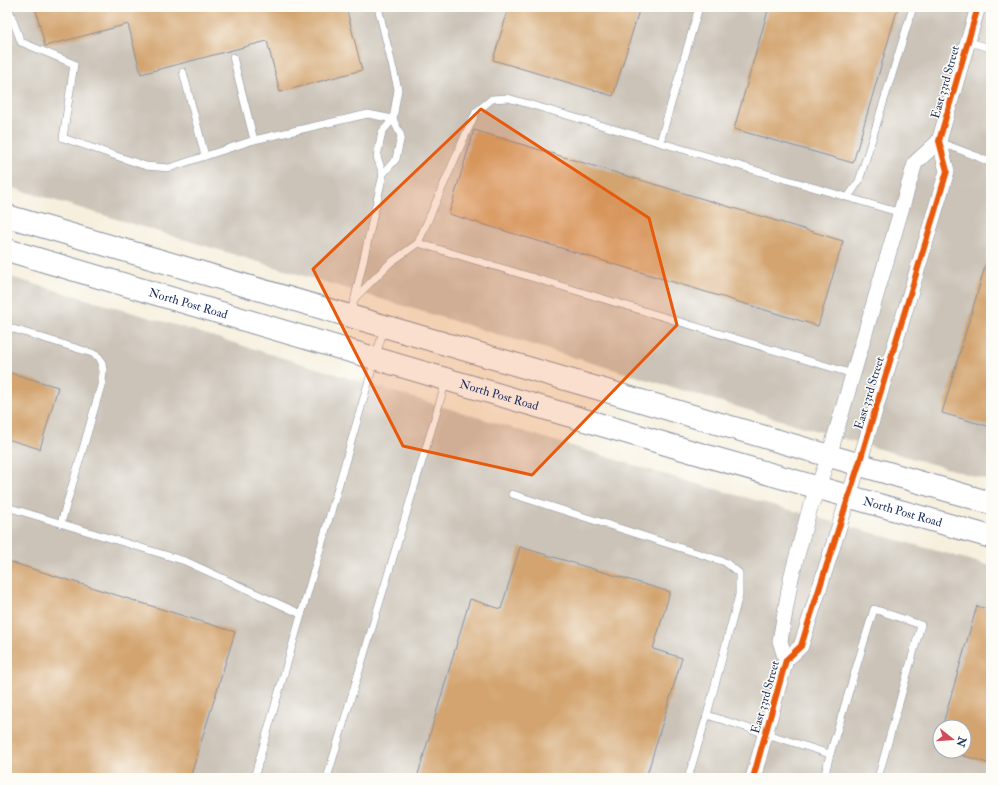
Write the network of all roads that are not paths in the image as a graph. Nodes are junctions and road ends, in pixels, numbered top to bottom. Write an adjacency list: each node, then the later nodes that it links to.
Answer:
1 (8, 7): 14 (lane)
2 (378, 7): 10 (lane)
3 (699, 7): 12 (lane)
4 (913, 7): 17 (lane)
5 (978, 7): 6 (street, East 33rd Street)
6 (968, 42): 7 (lane); 13 (street, East 33rd Street)
7 (991, 48)
8 (234, 57): 11 (lane)
9 (183, 72): 14 (lane)
10 (393, 119): 11 (lane); 16 (lane); 16 (lane)
11 (254, 140): 14 (lane)
12 (660, 142): 17 (lane); 20 (lane)
13 (939, 142): 15 (lane); 18 (street, East 33rd Street); 29 (street, East 33rd Street)
14 (205, 156)
15 (991, 163)
16 (383, 174): 22 (lane)
17 (848, 197): 18 (lane)
18 (901, 212): 26 (street, East 33rd Street)
19 (7, 216): 22 (main road)
20 (418, 243): 22 (lane); 26 (lane)
21 (7, 250): 25 (main road, North Post Road)
22 (352, 306): 23 (main road)
23 (385, 326): 25 (lane); 28 (main road)
24 (7, 327): 35 (lane)
25 (375, 358): 27 (main road, North Post Road); 37 (lane)
26 (853, 374): 28 (street, East 33rd Street)
27 (446, 379): 30 (main road, North Post Road); 43 (lane)
28 (829, 456): 29 (main road); 30 (street, East 33rd Street)
29 (859, 464): 32 (street, East 33rd Street); 33 (main road)
30 (818, 487): 32 (main road, North Post Road); 38 (street, East 33rd Street)
31 (512, 494): 39 (lane)
32 (848, 496): 36 (main road, North Post Road); 38 (street, East 33rd Street)
33 (991, 503)
34 (7, 507): 35 (lane)
35 (61, 523): 37 (lane)
36 (991, 537)
37 (301, 614): 42 (lane)
38 (786, 660): 40 (street, East 33rd Street)
39 (707, 715): 40 (lane); 44 (lane)
40 (765, 734): 41 (lane); 45 (street, East 33rd Street)
41 (830, 754): 46 (lane); 47 (lane)
42 (254, 778)
43 (327, 778)
44 (688, 778)
45 (753, 778)
46 (824, 778)
47 (878, 778)

